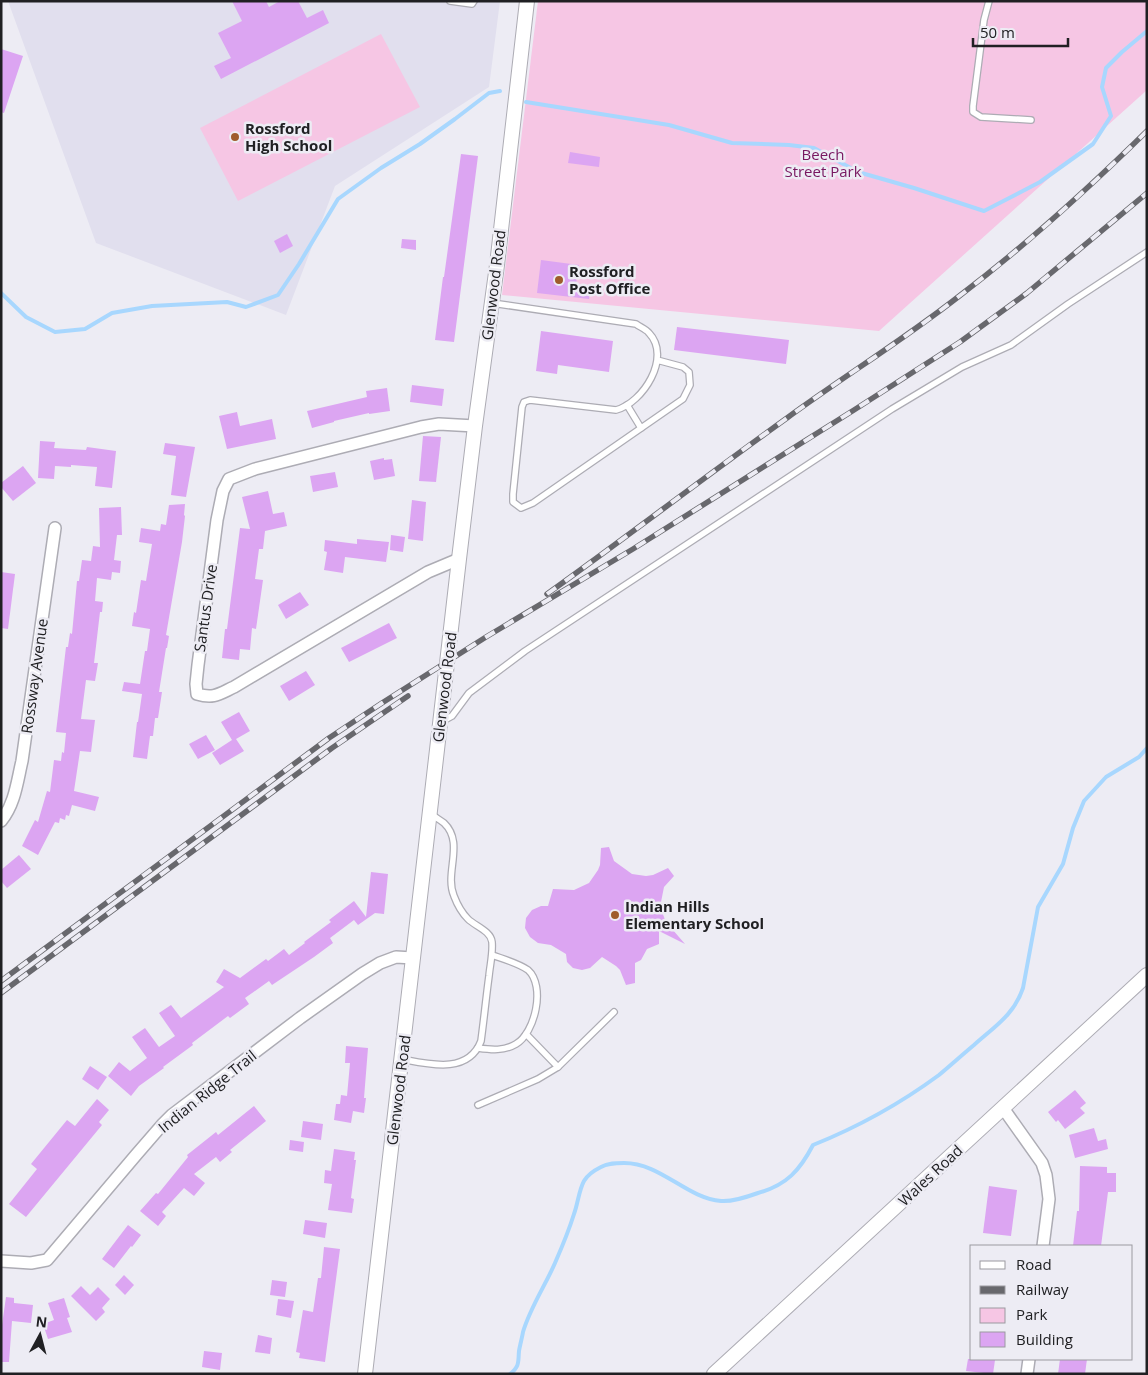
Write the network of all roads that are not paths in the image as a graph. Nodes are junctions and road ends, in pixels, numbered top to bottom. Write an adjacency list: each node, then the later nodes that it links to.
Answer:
1 (450, 1): 2 (lane)
2 (474, 1)
3 (527, 1): 7 (street, Glenwood Road)
4 (989, 1): 5 (lane)
5 (1031, 120)
6 (1147, 252): 14 (lane)
7 (492, 303): 8 (lane); 10 (street, Glenwood Road)
8 (658, 360): 9 (lane); 11 (lane)
9 (627, 405): 11 (lane); 11 (lane)
10 (475, 426): 13 (street, Glenwood Road); 13 (street, Santus Drive)
11 (641, 428)
12 (55, 528): 16 (street, Rossway Avenue)
13 (459, 559): 14 (street, Glenwood Road)
14 (440, 723): 15 (street, Glenwood Road)
15 (429, 813): 17 (lane); 18 (street, Glenwood Road)
16 (1, 821)
17 (492, 955): 21 (lane); 22 (lane)
18 (414, 958): 23 (street, Glenwood Road); 28 (street, Indian Ridge Trail)
19 (1147, 975): 26 (street, Wales Road)
20 (614, 1012): 24 (lane)
21 (526, 1034): 22 (lane); 24 (lane)
22 (478, 1048): 23 (lane)
23 (401, 1059): 30 (street, Glenwood Road)
24 (558, 1067): 25 (lane)
25 (478, 1105)
26 (1003, 1108): 27 (street); 31 (street, Wales Road)
27 (1043, 1245)
28 (1, 1261)
29 (1029, 1360): 32 (street)
30 (365, 1374)
31 (714, 1374)
32 (1027, 1374)

